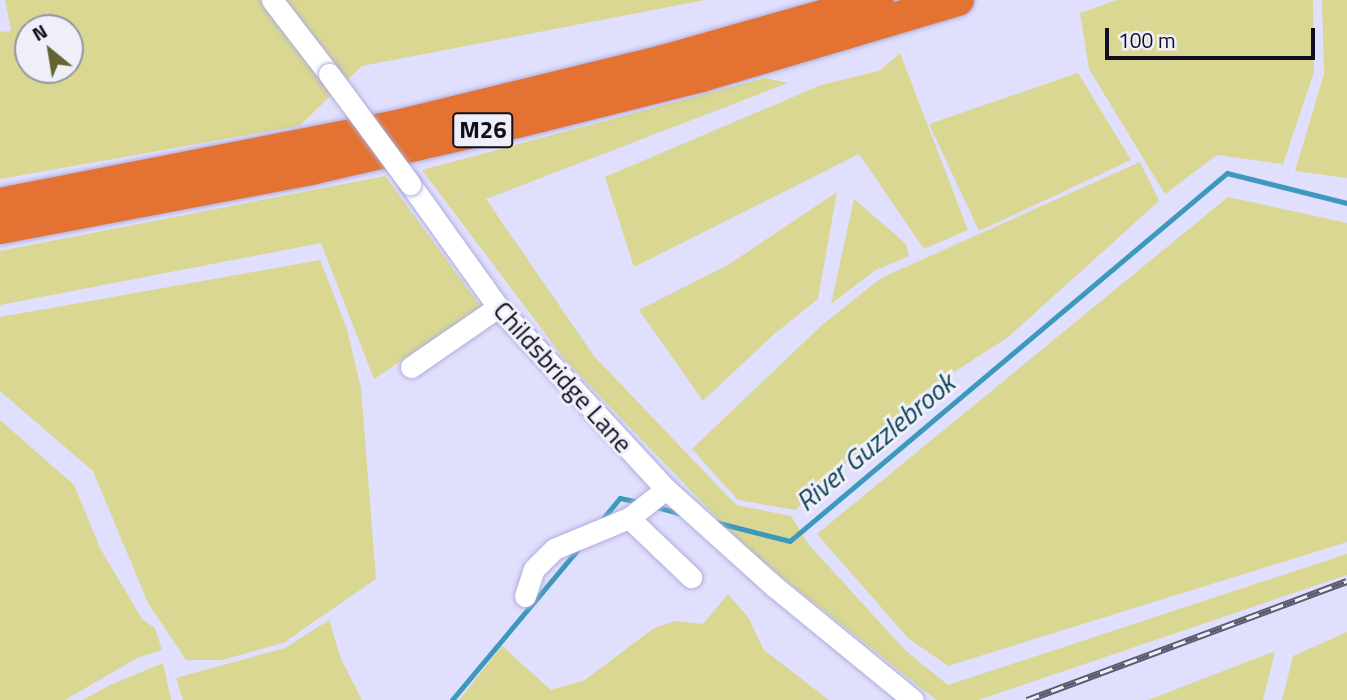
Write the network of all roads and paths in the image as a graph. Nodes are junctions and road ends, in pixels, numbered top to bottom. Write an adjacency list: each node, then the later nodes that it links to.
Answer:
1 (272, 0): 6 (street, Childsbridge Lane, bridge)
2 (878, 0): 4 (highway, M26)
3 (958, 0): 5 (highway, M26)
4 (0, 204)
5 (0, 228)
6 (498, 307): 7 (street); 8 (street, Childsbridge Lane)
7 (411, 367)
8 (666, 489): 9 (street); 12 (street, Childsbridge Lane)
9 (629, 518): 10 (street); 11 (street)
10 (691, 577)
11 (525, 596)
12 (911, 699)

